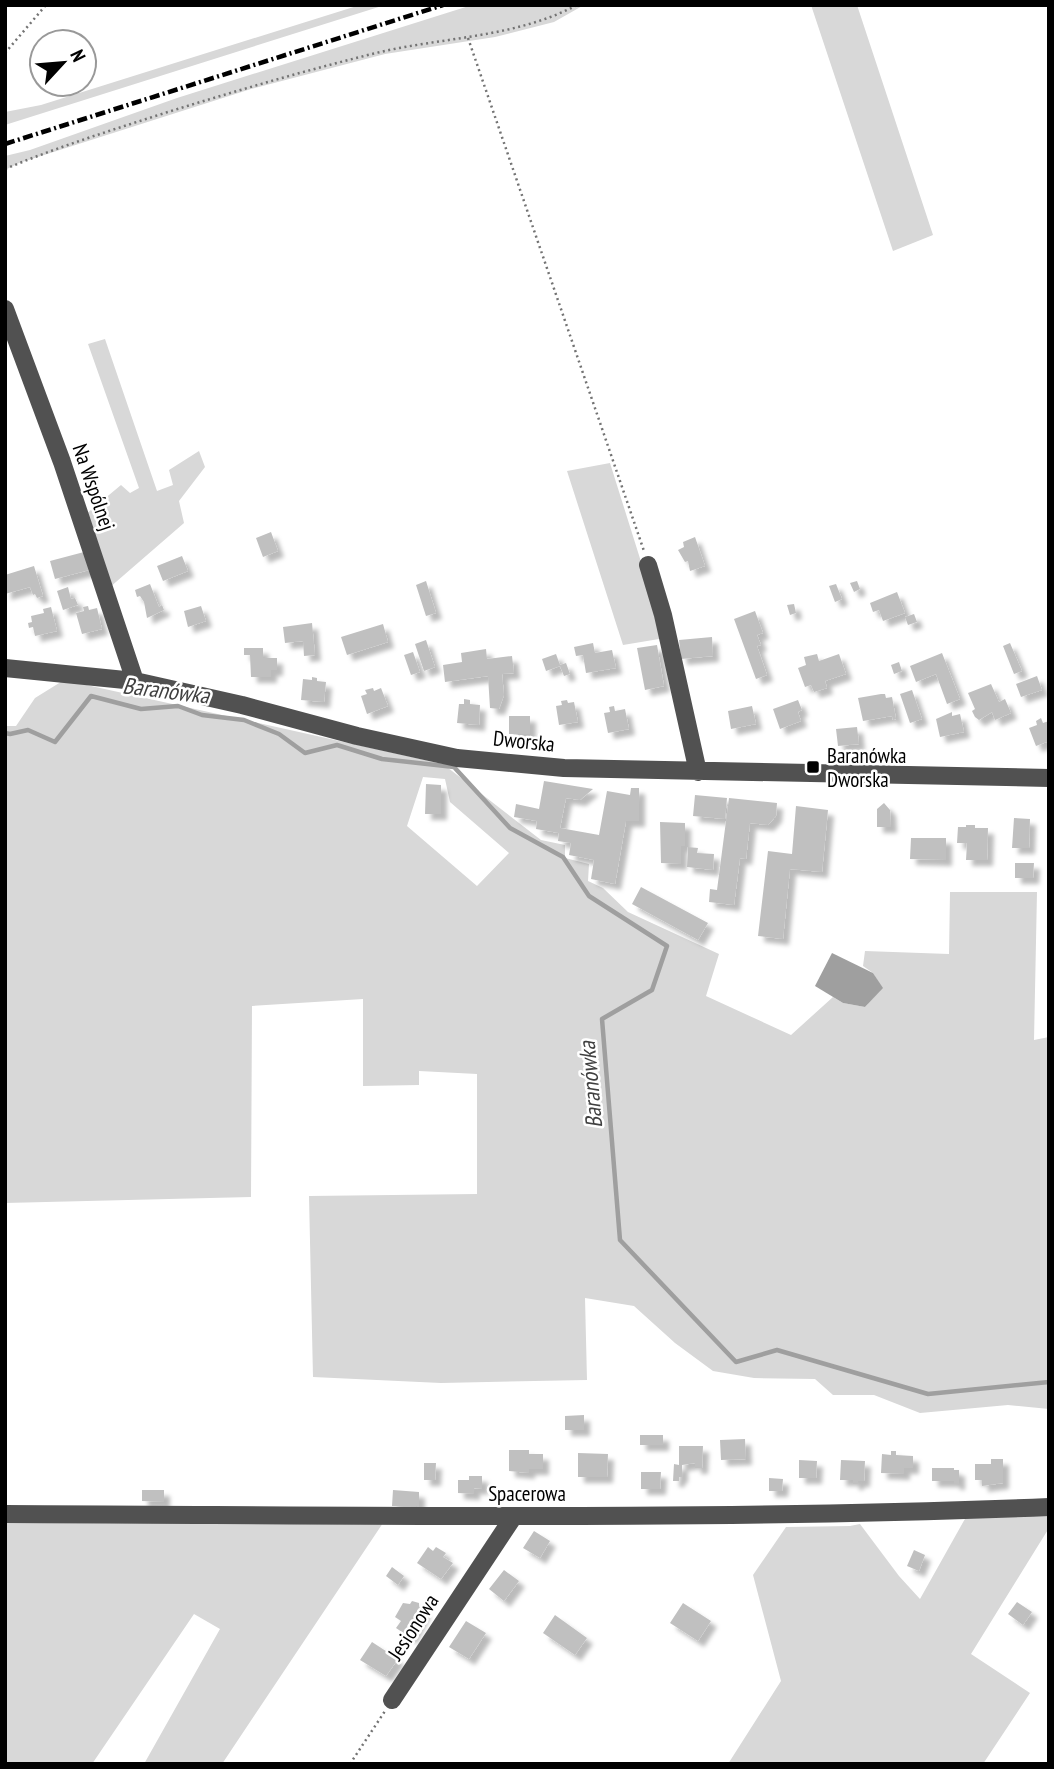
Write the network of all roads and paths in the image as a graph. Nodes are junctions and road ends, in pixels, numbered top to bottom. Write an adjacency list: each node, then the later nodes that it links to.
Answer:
1 (46, 5): 4 (path)
2 (577, 5): 3 (path)
3 (468, 38): 5 (path); 7 (path)
4 (5, 53)
5 (5, 169)
6 (5, 309): 9 (street, Na Wspólnej)
7 (648, 565): 10 (street)
8 (5, 668): 9 (street, Dworska)
9 (135, 681): 10 (street, Dworska)
10 (698, 772): 11 (street, Dworska)
11 (1049, 778)
12 (1049, 1507): 14 (street, Spacerowa)
13 (5, 1514): 14 (street, Spacerowa)
14 (513, 1516): 15 (street, Jesionowa)
15 (392, 1700): 16 (path)
16 (350, 1764)

